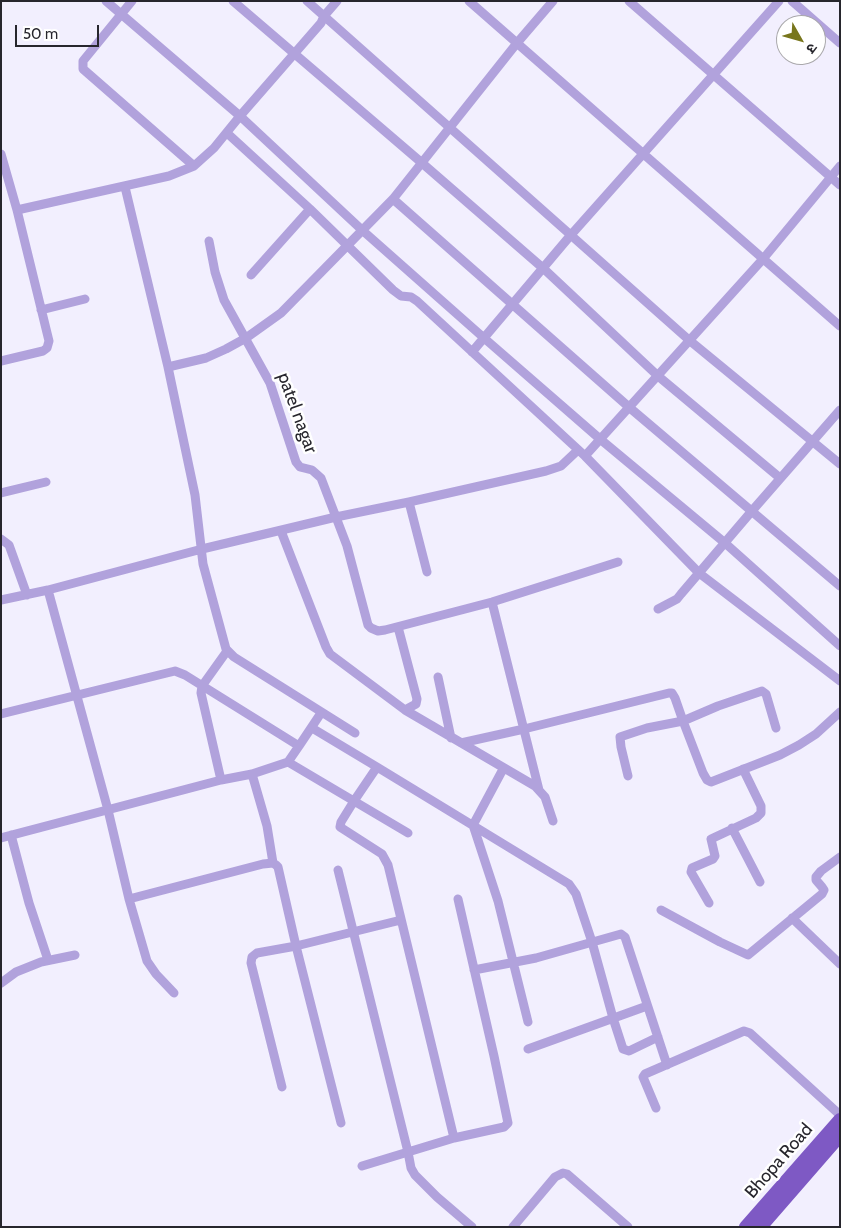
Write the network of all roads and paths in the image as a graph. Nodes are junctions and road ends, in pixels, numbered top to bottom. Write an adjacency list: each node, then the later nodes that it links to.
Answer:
1 (106, 1): 11 (street)
2 (132, 1): 11 (street)
3 (233, 1): 15 (street)
4 (307, 1): 12 (street)
5 (337, 1): 12 (street)
6 (469, 1): 13 (street)
7 (553, 1): 13 (street)
8 (629, 1): 16 (street)
9 (779, 1): 16 (street)
10 (792, 1): 14 (street)
11 (121, 15): 17 (street); 23 (street)
12 (324, 16): 15 (street); 18 (street)
13 (517, 43): 18 (street); 21 (street)
14 (840, 43)
15 (295, 53): 17 (street); 22 (street)
16 (712, 75): 21 (street); 25 (street)
17 (240, 116): 19 (street); 31 (street)
18 (450, 129): 22 (street); 32 (street)
19 (227, 132): 23 (street); 29 (street)
20 (2, 153): 30 (street)
21 (643, 155): 32 (street); 35 (street)
22 (422, 162): 28 (street); 36 (street)
23 (194, 166): 27 (street)
24 (840, 166): 25 (street)
25 (830, 177): 26 (street); 35 (street)
26 (840, 185)
27 (124, 186): 30 (street); 47 (street)
28 (393, 199): 31 (street); 39 (street)
29 (310, 209): 34 (street); 37 (street)
30 (17, 210): 40 (street)
31 (362, 230): 34 (street); 43 (street)
32 (570, 236): 36 (street); 44 (street)
33 (209, 241): 42 (street, patel nagar)
34 (347, 246): 42 (street); 45 (street)
35 (763, 259): 41 (street); 44 (street)
36 (544, 269): 39 (street); 48 (street)
37 (250, 275)
38 (85, 299): 40 (street)
39 (513, 304): 43 (street); 49 (street)
40 (41, 310): 46 (street)
41 (840, 326)
42 (246, 338): 47 (street); 61 (street, patel nagar)
43 (484, 338): 45 (street); 51 (street)
44 (689, 340): 48 (street); 52 (street)
45 (472, 352): 53 (street)
46 (1, 361)
47 (168, 366): 65 (street)
48 (658, 376): 49 (street); 56 (street)
49 (630, 408): 51 (street); 60 (street)
50 (840, 410): 52 (street)
51 (600, 440): 54 (street); 64 (street)
52 (812, 441): 55 (street); 56 (street)
53 (578, 450): 54 (street); 59 (street)
54 (585, 456): 68 (street)
55 (840, 464)
56 (780, 478): 60 (street)
57 (46, 482): 58 (street)
58 (1, 493)
59 (409, 502): 61 (street); 67 (street)
60 (751, 512): 64 (street); 69 (street)
61 (336, 517): 62 (street); 75 (street, patel nagar)
62 (281, 531): 65 (street); 82 (street)
63 (1, 540): 71 (street)
64 (724, 543): 68 (street); 76 (street)
65 (202, 549): 70 (street); 77 (street)
66 (618, 562): 73 (street, patel nagar)
67 (427, 572)
68 (699, 573): 74 (street); 79 (street)
69 (840, 586)
70 (48, 590): 71 (street); 81 (street)
71 (27, 594): 72 (street)
72 (1, 600)
73 (492, 602): 75 (street, patel nagar); 89 (street)
74 (658, 610)
75 (398, 627): 82 (street)
76 (840, 646)
77 (227, 651): 80 (street); 84 (street)
78 (438, 677): 91 (street)
79 (840, 681)
80 (202, 686): 81 (street); 93 (street); 100 (street)
81 (76, 696): 85 (street); 103 (street)
82 (405, 710): 91 (street)
83 (840, 712): 97 (street)
84 (322, 713): 87 (street); 90 (street)
85 (1, 714)
86 (683, 721): 88 (street); 89 (street); 97 (street); 99 (street)
87 (312, 728): 93 (street); 95 (street)
88 (776, 728)
89 (524, 729): 92 (street); 101 (street)
90 (355, 733)
91 (452, 738): 92 (street)
92 (461, 743): 96 (street)
93 (298, 746): 94 (street)
94 (288, 762): 98 (street); 102 (street)
95 (377, 767): 102 (street); 105 (street)
96 (503, 769): 101 (street); 105 (street)
97 (743, 769): 106 (street)
98 (252, 774): 100 (street); 111 (street)
99 (628, 776)
100 (221, 780): 103 (street)
101 (539, 790): 104 (street)
102 (354, 801): 107 (street); 119 (street)
103 (108, 810): 108 (street); 114 (street)
104 (553, 822)
105 (473, 825): 121 (street); 125 (street)
106 (732, 828): 113 (street); 116 (street)
107 (408, 833)
108 (11, 835): 109 (street); 124 (street)
109 (1, 838)
110 (840, 858): 118 (street)
111 (273, 863): 114 (street); 122 (street)
112 (338, 870): 120 (street)
113 (760, 882)
114 (129, 899): 129 (street)
115 (458, 899): 127 (street)
116 (709, 903)
117 (661, 910): 118 (street)
118 (792, 918): 126 (street)
119 (401, 920): 120 (street); 142 (street)
120 (353, 931): 122 (street); 143 (street)
121 (592, 942): 125 (street); 130 (street); 131 (street)
122 (296, 946): 136 (street); 140 (street)
123 (75, 955): 124 (street)
124 (48, 960): 128 (street)
125 (513, 963): 127 (street); 132 (street)
126 (840, 964)
127 (474, 970): 142 (street)
128 (1, 983)
129 (174, 993)
130 (647, 1006): 131 (street); 133 (street)
131 (612, 1018): 133 (street); 134 (street)
132 (528, 1022)
133 (658, 1037): 135 (street)
134 (528, 1049)
135 (667, 1065): 137 (street); 138 (street)
136 (282, 1088)
137 (656, 1108)
138 (840, 1115)
139 (840, 1120): 148 (main road, Bhopa Road)
140 (341, 1123)
141 (840, 1135): 149 (main road, Bhopa Road)
142 (454, 1138): 143 (street)
143 (408, 1152): 144 (street); 145 (street)
144 (362, 1166)
145 (472, 1227)
146 (513, 1227): 147 (street)
147 (628, 1227)
148 (746, 1227)
149 (760, 1227)

